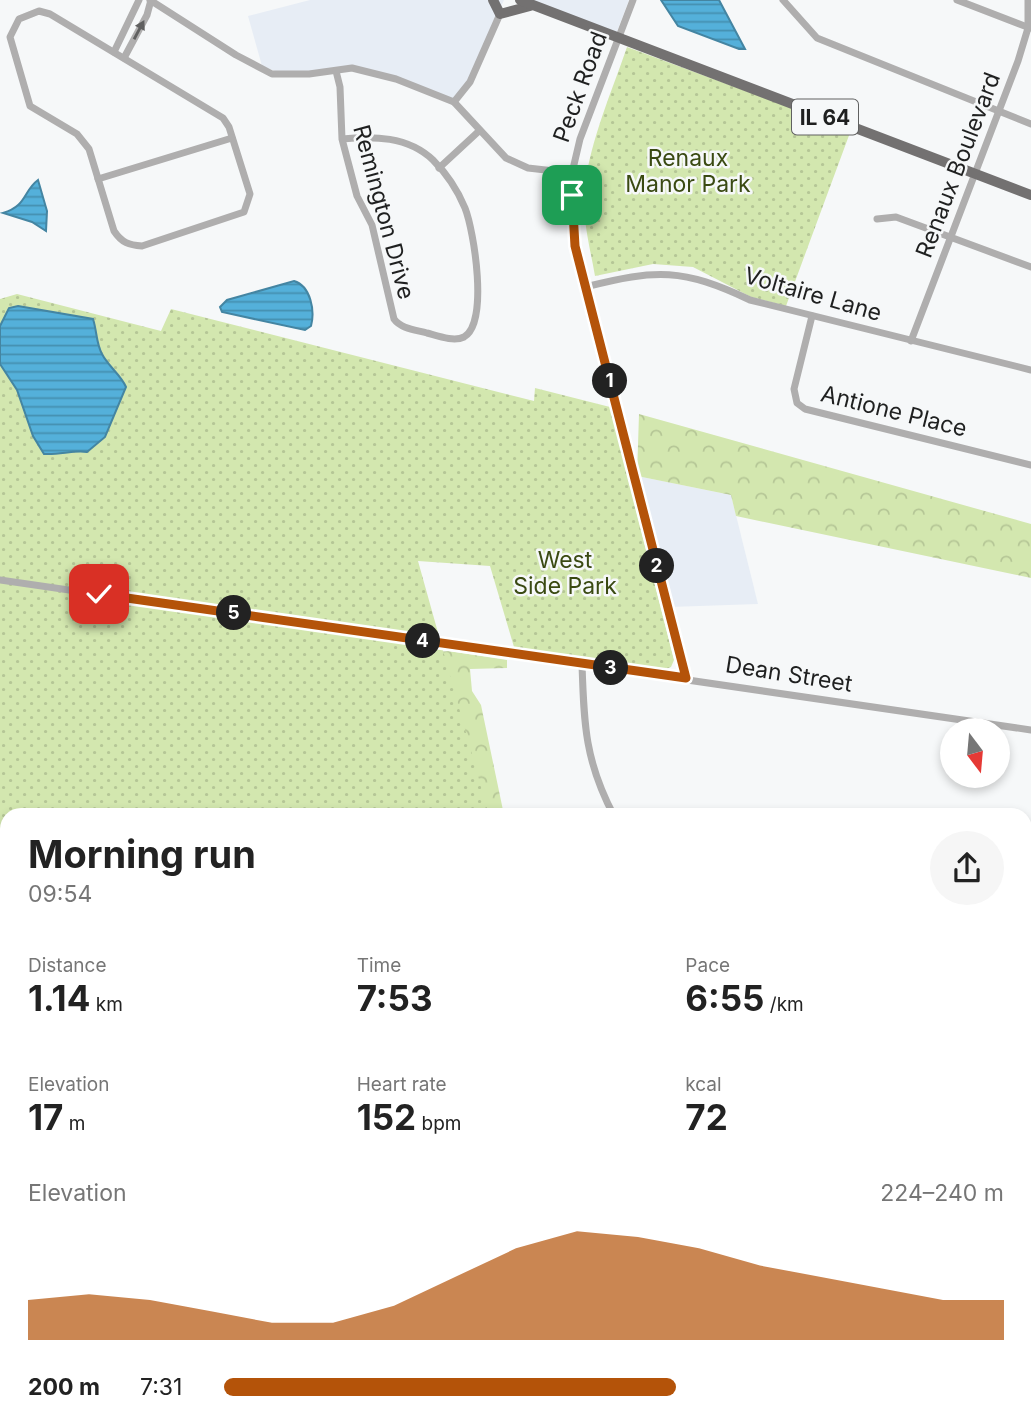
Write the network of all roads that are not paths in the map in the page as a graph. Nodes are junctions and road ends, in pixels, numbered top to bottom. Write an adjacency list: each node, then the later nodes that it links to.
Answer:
1 (139, 0): 15 (street)
2 (150, 0): 16 (street, one-way to 2); 17 (street)
3 (494, 0): 10 (main road)
4 (520, 0): 9 (main road, IL 64)
5 (633, 0): 12 (street, Peck Road)
6 (783, 0): 19 (street)
7 (957, 0): 11 (street)
8 (1028, 0): 11 (street, Renaux Boulevard)
9 (534, 5): 10 (main road); 12 (main road, IL 64)
10 (500, 14): 18 (street)
11 (1029, 28): 19 (street, Renaux Boulevard)
12 (618, 38): 25 (street, Peck Road); 26 (main road, IL 64)
13 (0, 40): 14 (street)
14 (10, 40): 15 (street); 27 (street)
15 (114, 52): 16 (street)
16 (124, 58): 22 (street)
17 (336, 71): 18 (street); 23 (street, Remington Drive)
18 (454, 102): 21 (street)
19 (999, 112): 20 (street); 26 (street, Renaux Boulevard)
20 (1031, 124)
21 (479, 131): 24 (street); 25 (street)
22 (232, 138): 27 (street); 27 (street)
23 (342, 139): 24 (street); 24 (street, Remington Drive)
24 (439, 168)
25 (572, 173): 32 (street, Peck Road)
26 (975, 174): 28 (main road, IL 64); 30 (street, Renaux Boulevard)
27 (98, 179)
28 (1031, 195)
29 (877, 219): 30 (street)
30 (950, 236): 31 (street); 34 (street, Renaux Boulevard)
31 (1031, 267)
32 (585, 287): 33 (street, Voltaire Lane); 39 (street, Peck Road)
33 (812, 316): 34 (street, Voltaire Lane); 36 (street, Antione Place)
34 (911, 341): 35 (street, Voltaire Lane)
35 (1031, 370)
36 (1031, 465)
37 (0, 580): 38 (street, Dean Street)
38 (582, 664): 39 (street, Dean Street); 41 (street)
39 (686, 678): 40 (street, Dean Street)
40 (1031, 730)
41 (610, 808)

